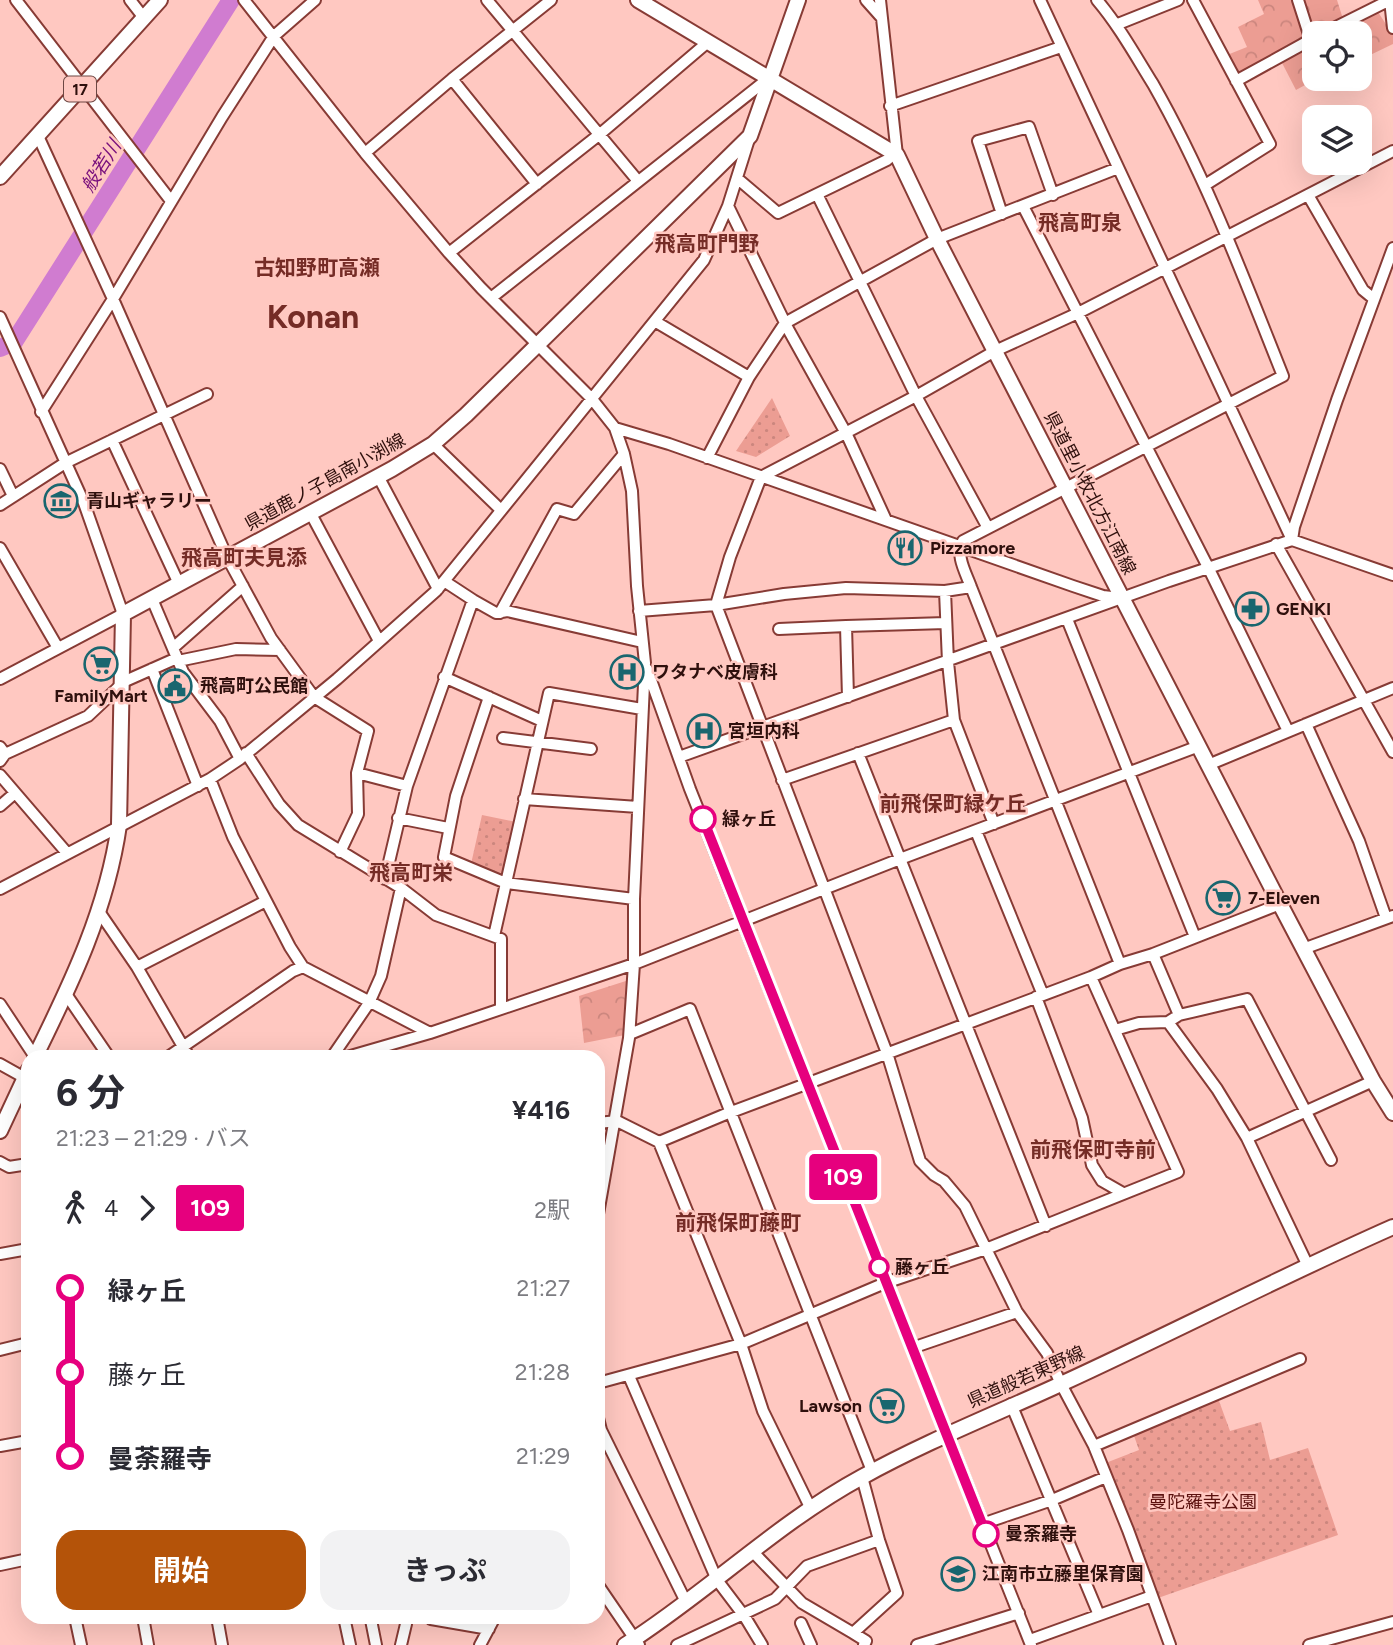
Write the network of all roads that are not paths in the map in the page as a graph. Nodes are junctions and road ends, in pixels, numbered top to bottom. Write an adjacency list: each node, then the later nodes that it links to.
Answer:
1 (16, 0): 32 (street)
2 (130, 0): 18 (street)
3 (160, 0): 18 (main road, 17)
4 (244, 0): 25 (street)
5 (315, 0): 25 (street)
6 (487, 0): 24 (street)
7 (551, 0): 24 (street)
8 (638, 0): 26 (main road)
9 (798, 0): 30 (main road, 県道鹿ノ子島南小渕線)
10 (866, 0): 19 (street)
11 (880, 0): 19 (street)
12 (1040, 0): 27 (street)
13 (1097, 0): 22 (street)
14 (1178, 0): 22 (street)
15 (1193, 0): 31 (street)
16 (1298, 0): 20 (street)
17 (1390, 0): 21 (street); 23 (street)
18 (144, 18): 32 (main road, 17)
19 (882, 18): 33 (street)
20 (1305, 21)
21 (1348, 21)
22 (1118, 24): 45 (street)
23 (1393, 28)
24 (512, 31): 29 (street); 34 (street)
25 (274, 36): 38 (street); 49 (street)
26 (708, 42): 30 (main road); 34 (street)
27 (1061, 47): 33 (street); 40 (street)
28 (1302, 48): 31 (street)
29 (452, 79): 38 (street); 44 (street)
30 (770, 79): 36 (main road, 県道鹿ノ子島南小渕線); 39 (main road); 43 (street)
31 (1236, 80): 45 (street)
32 (82, 86): 35 (main road, 17); 49 (street)
33 (890, 106): 39 (street)
34 (600, 134): 43 (street); 44 (street)
35 (38, 136): 41 (main road, 17); 60 (street)
36 (750, 136): 42 (street); 66 (main road, 県道鹿ノ子島南小渕線)
37 (1393, 151): 48 (street)
38 (365, 153): 56 (street)
39 (896, 154): 46 (street); 54 (main road, 県道里小牧北方江南線)
40 (1118, 168): 47 (street); 57 (street)
41 (0, 177)
42 (738, 179): 46 (street); 50 (street)
43 (638, 180): 59 (street)
44 (537, 184): 56 (street)
45 (1205, 186): 53 (street)
46 (817, 194): 58 (street)
47 (1053, 195): 51 (street); 52 (street)
48 (1308, 195): 53 (street); 61 (street)
49 (171, 201): 60 (street)
50 (729, 206): 64 (street); 65 (street)
51 (1023, 206): 52 (street); 62 (street)
52 (1002, 214): 54 (street)
53 (1227, 236): 57 (street); 72 (street)
54 (937, 239): 58 (street); 67 (main road, 県道里小牧北方江南線)
55 (1393, 248): 61 (street)
56 (449, 253): 59 (street)
57 (1166, 267): 62 (street); 72 (street)
58 (861, 280): 65 (street); 70 (street)
59 (491, 298): 66 (street)
60 (113, 299): 73 (street); 74 (street)
61 (1374, 299): 93 (street)
62 (1078, 313): 67 (street); 79 (street)
63 (0, 317): 73 (street)
64 (656, 322): 68 (street); 71 (street)
65 (785, 323): 68 (street); 76 (street)
66 (538, 344): 71 (street); 78 (main road, 県道鹿ノ子島南小渕線)
67 (995, 351): 70 (street); 86 (main road, 県道里小牧北方江南線)
68 (749, 377): 81 (street)
69 (207, 394): 74 (street)
70 (916, 396): 76 (street); 92 (street)
71 (592, 399): 75 (street); 89 (street)
72 (1229, 405): 79 (street); 93 (street)
73 (41, 412): 82 (street)
74 (164, 414): 77 (street); 97 (street)
75 (615, 428): 80 (street); 81 (street)
76 (845, 432): 85 (street); 91 (street)
77 (112, 440): 82 (street); 100 (street)
78 (433, 444): 84 (main road, 県道鹿ノ子島南小渕線); 89 (street)
79 (1146, 446): 86 (street); 98 (street)
80 (624, 454): 109 (street); 110 (street)
81 (707, 458): 85 (street)
82 (65, 463): 87 (street); 111 (street)
83 (0, 469): 87 (street)
84 (378, 476): 90 (main road, 県道鹿ノ子島南小渕線); 101 (street)
85 (761, 477): 91 (street); 108 (street)
86 (1065, 486): 92 (street); 105 (main road, 県道里小牧北方江南線)
87 (13, 496): 88 (street)
88 (0, 505)
89 (501, 510): 101 (street)
90 (311, 514): 97 (main road, 県道鹿ノ子島南小渕線); 116 (street)
91 (886, 520): 95 (street)
92 (988, 528): 95 (street)
93 (1292, 540): 94 (street); 99 (street)
94 (1276, 544): 98 (street); 132 (street)
95 (960, 547): 103 (street); 105 (street)
96 (0, 548): 119 (street)
97 (227, 557): 100 (main road, 県道鹿ノ子島南小渕線); 102 (street)
98 (1208, 567): 105 (street); 138 (street)
99 (1393, 575)
100 (179, 584): 106 (main road, 県道鹿ノ子島南小渕線)
101 (441, 585): 107 (street); 116 (street)
102 (243, 586): 120 (street); 121 (street)
103 (971, 587): 104 (street); 118 (street)
104 (945, 591): 108 (street); 113 (street)
105 (1122, 598): 112 (street); 141 (main road, 県道里小牧北方江南線)
106 (152, 599): 111 (main road, 県道鹿ノ子島南小渕線); 121 (street)
107 (473, 600): 110 (street); 125 (street)
108 (716, 605): 109 (street); 137 (street)
109 (639, 611): 117 (street)
110 (500, 613): 117 (street)
111 (123, 614): 119 (street); 127 (main road)
112 (1067, 618): 118 (street); 149 (street)
113 (946, 623): 114 (street); 122 (street)
114 (846, 626): 115 (street); 131 (street)
115 (779, 629)
116 (379, 641): 129 (street)
117 (642, 642): 123 (street)
118 (995, 645): 122 (street); 158 (street)
119 (58, 649): 126 (street)
120 (280, 650): 121 (street); 129 (street)
121 (176, 656): 124 (street); 146 (street)
122 (948, 662): 131 (street); 134 (street)
123 (645, 663): 133 (street); 147 (street)
124 (152, 669): 127 (street); 154 (street)
125 (444, 677): 130 (street); 155 (street)
126 (0, 679)
127 (123, 683): 145 (street); 163 (main road)
128 (1393, 688): 132 (street)
129 (314, 697): 146 (street); 150 (street)
130 (489, 697): 135 (street); 164 (street)
131 (848, 697): 137 (street)
132 (1364, 700): 136 (street); 143 (street)
133 (642, 709): 135 (street); 160 (street)
134 (954, 720): 144 (street); 162 (street)
135 (542, 721): 140 (street)
136 (1306, 724): 138 (street); 178 (street)
137 (762, 728): 147 (street); 153 (street)
138 (1288, 731): 148 (street)
139 (503, 738): 140 (street)
140 (537, 743): 142 (street); 157 (street)
141 (1199, 746): 148 (main road, 県道里小牧北方江南線); 149 (street)
142 (591, 748)
143 (1393, 752)
144 (858, 753): 153 (street); 168 (street)
145 (2, 754)
146 (243, 756): 152 (street); 166 (street)
147 (679, 757): 179 (street)
148 (1208, 765): 176 (main road, 県道里小牧北方江南線)
149 (1129, 772): 158 (street); 181 (street)
150 (357, 774): 155 (street); 166 (street)
151 (0, 775): 156 (street)
152 (211, 779): 154 (street); 175 (street)
153 (782, 780): 173 (street)
154 (198, 786): 163 (street)
155 (407, 786): 161 (street)
156 (15, 793): 159 (street); 167 (street)
157 (524, 799): 160 (street); 170 (street)
158 (1055, 801): 162 (street); 185 (street)
159 (0, 806)
160 (638, 807): 174 (street)
161 (398, 818): 164 (street); 169 (street)
162 (994, 824): 165 (street)
163 (120, 825): 167 (street); 177 (main road)
164 (448, 828): 170 (street)
165 (975, 831): 168 (street); 190 (street)
166 (340, 852): 169 (street)
167 (67, 853): 172 (street)
168 (900, 859): 173 (street); 196 (street)
169 (385, 879): 171 (street)
170 (506, 883): 174 (street); 180 (street)
171 (401, 888): 180 (street); 191 (street)
172 (0, 889)
173 (824, 890): 179 (street); 207 (street)
174 (634, 899): 184 (street)
175 (266, 901): 186 (street); 187 (street)
176 (1280, 904): 181 (street); 182 (main road, 県道里小牧北方江南線)
177 (100, 913): 186 (street); 189 (main road)
178 (1389, 917): 182 (street)
179 (743, 922): 184 (street); 212 (street)
180 (494, 936): 193 (street)
181 (1195, 937): 183 (street)
182 (1303, 949): 210 (main road, 県道里小牧北方江南線)
183 (1153, 954): 185 (street); 194 (street)
184 (634, 964): 193 (street); 199 (street)
185 (1120, 964): 188 (street)
186 (136, 967): 203 (street)
187 (303, 967): 191 (street); 204 (street)
188 (1091, 977): 190 (street); 197 (street)
189 (66, 994): 201 (main road); 202 (street)
190 (1039, 996): 196 (street); 226 (street)
191 (369, 1003): 198 (street); 205 (street)
192 (0, 1004): 200 (street)
193 (501, 1008): 198 (street)
194 (1179, 1015): 195 (street); 214 (street)
195 (1168, 1022): 197 (street); 220 (street)
196 (964, 1023): 207 (street); 227 (street)
197 (1115, 1030): 226 (street)
198 (430, 1032): 206 (street)
199 (630, 1034): 215 (street); 217 (street)
200 (30, 1050)
201 (38, 1050)
202 (104, 1050)
203 (185, 1050)
204 (189, 1050)
205 (337, 1050)
206 (370, 1050)
207 (887, 1053): 212 (street); 229 (street)
208 (0, 1064): 209 (street)
209 (21, 1072)
210 (1373, 1081): 214 (street); 216 (main road, 県道里小牧北方江南線)
211 (21, 1082): 213 (main road)
212 (807, 1084): 215 (street); 233 (street)
213 (6, 1105): 219 (main road)
214 (1307, 1111): 220 (street); 222 (street)
215 (731, 1112): 221 (street); 235 (street)
216 (1393, 1113)
217 (617, 1121): 218 (street); 221 (street); 225 (street)
218 (605, 1122)
219 (0, 1131)
220 (1247, 1138): 232 (street)
221 (659, 1142): 237 (street)
222 (1331, 1160)
223 (0, 1162): 224 (street)
224 (21, 1165)
225 (605, 1180)
226 (1123, 1193): 227 (street)
227 (1046, 1226): 229 (street)
228 (1393, 1227): 232 (main road, 県道般若東野線)
229 (986, 1249): 233 (street); 234 (street)
230 (21, 1250): 231 (street)
231 (0, 1254)
232 (1308, 1266): 243 (main road, 県道般若東野線)
233 (885, 1283): 235 (street); 238 (street)
234 (1017, 1312): 238 (street); 243 (street)
235 (810, 1315): 237 (street); 250 (street)
236 (21, 1345): 239 (street)
237 (741, 1345): 241 (street); 253 (street)
238 (912, 1348): 245 (street)
239 (0, 1350)
240 (1300, 1359): 249 (street)
241 (629, 1376): 242 (street); 259 (street)
242 (605, 1381)
243 (1060, 1384): 244 (main road, 県道般若東野線); 249 (street)
244 (1012, 1404): 245 (main road, 県道般若東野線); 252 (street)
245 (946, 1434): 250 (main road, 県道般若東野線); 254 (street)
246 (605, 1438): 263 (street)
247 (21, 1442): 248 (street)
248 (0, 1446)
249 (1094, 1446): 251 (street)
250 (867, 1474): 253 (main road, 県道般若東野線); 255 (street)
251 (1105, 1477): 252 (street); 261 (street)
252 (1052, 1500): 254 (street); 266 (street)
253 (810, 1507): 256 (main road, 県道般若東野線)
254 (982, 1524): 264 (street)
255 (878, 1540): 260 (street); 278 (street)
256 (753, 1552): 259 (main road, 県道般若東野線); 260 (street)
257 (21, 1560): 258 (street)
258 (0, 1565)
259 (716, 1580): 263 (main road, 県道般若東野線); 265 (street)
260 (788, 1588): 265 (street); 278 (street)
261 (1152, 1596): 266 (street); 294 (street)
262 (605, 1597): 280 (street)
263 (686, 1602): 280 (main road, 県道般若東野線)
264 (1019, 1613): 281 (street); 293 (street)
265 (744, 1615): 289 (street); 290 (street)
266 (1098, 1615): 281 (street)
267 (1393, 1622): 279 (street)
268 (801, 1623): 291 (street)
269 (76, 1624): 282 (street)
270 (144, 1624): 283 (street)
271 (218, 1624): 284 (street)
272 (346, 1624): 285 (street)
273 (373, 1624): 286 (street)
274 (460, 1624): 277 (street)
275 (492, 1624): 277 (street)
276 (406, 1625): 287 (street)
277 (489, 1629): 288 (street)
278 (853, 1633): 292 (street)
279 (1335, 1641): 295 (street)
280 (633, 1643)
281 (1031, 1643)
282 (80, 1645)
283 (148, 1645)
284 (222, 1645)
285 (350, 1645)
286 (376, 1645)
287 (401, 1645)
288 (480, 1645)
289 (677, 1645)
290 (762, 1645)
291 (811, 1645)
292 (864, 1645)
293 (917, 1645)
294 (1170, 1645)
295 (1309, 1645)

